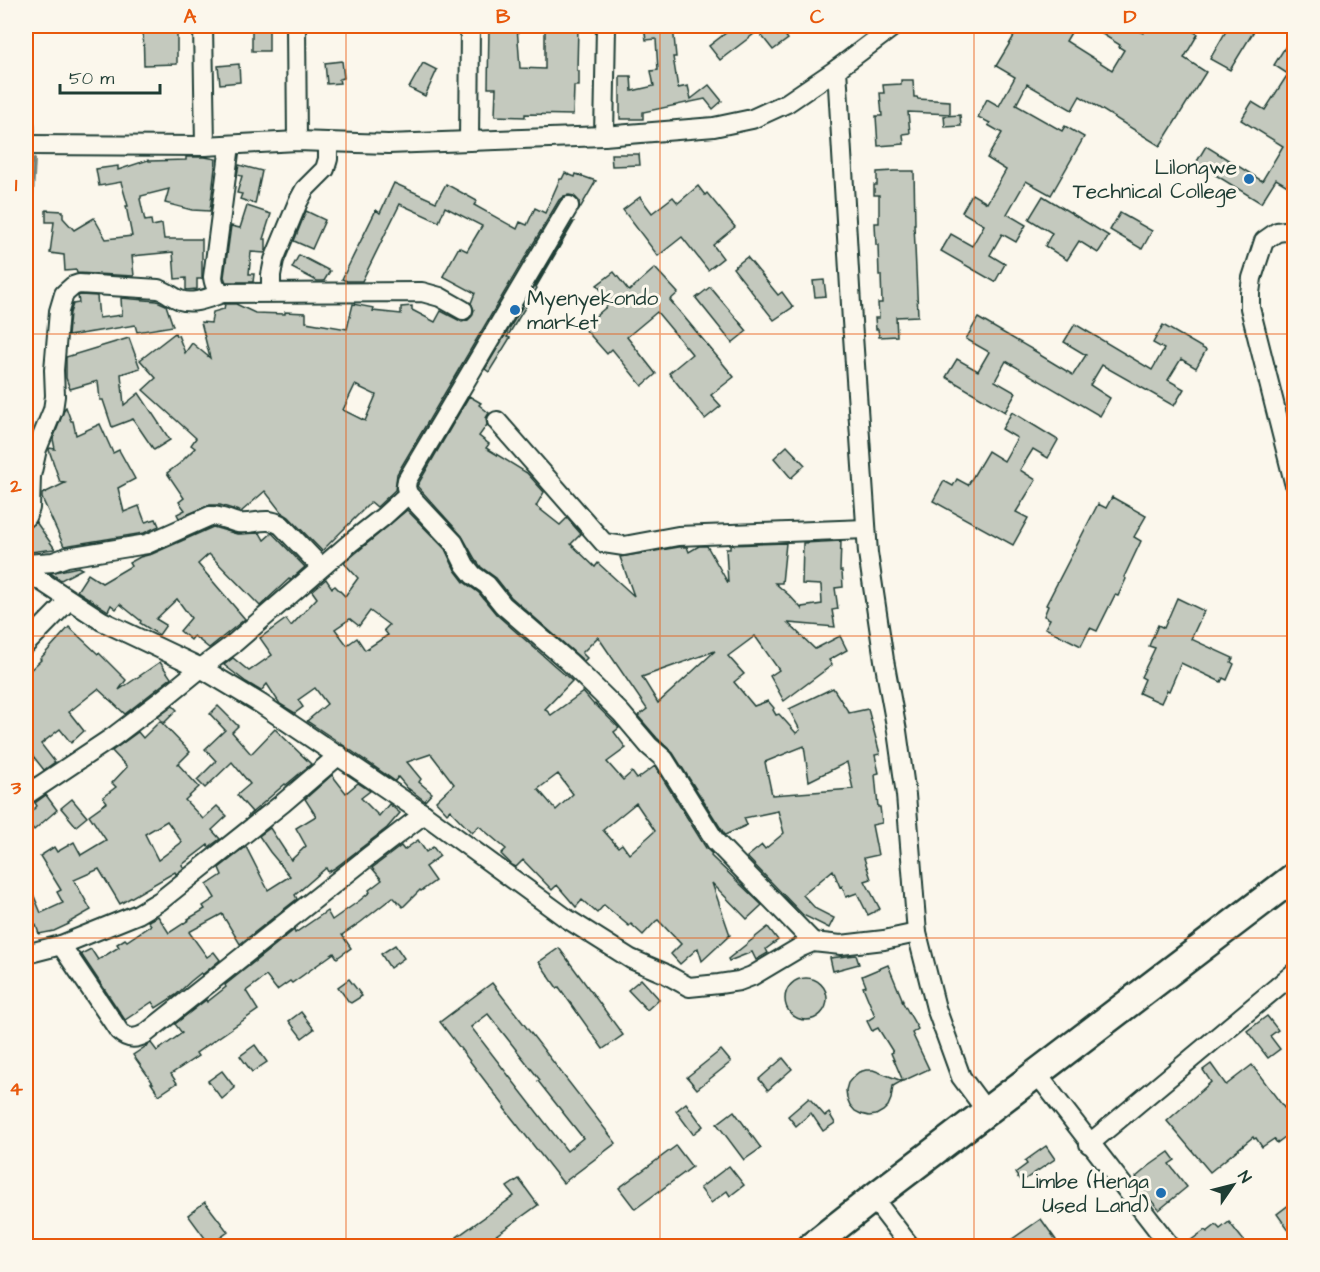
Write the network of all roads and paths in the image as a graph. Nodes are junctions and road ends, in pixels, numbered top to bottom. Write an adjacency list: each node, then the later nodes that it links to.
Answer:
1 (203, 26): 13 (street)
2 (296, 26): 8 (street)
3 (470, 26): 9 (street)
4 (606, 26): 7 (street)
5 (894, 26): 6 (street)
6 (837, 69): 7 (street); 24 (street)
7 (604, 136): 9 (street)
8 (297, 141): 10 (street); 12 (street)
9 (469, 141): 10 (street)
10 (328, 142): 16 (street)
11 (26, 145): 13 (street)
12 (230, 145): 13 (street); 17 (street)
13 (205, 146)
14 (569, 206): 22 (street)
15 (1294, 233): 19 (street)
16 (271, 292): 17 (street); 18 (street)
17 (224, 293): 23 (street)
18 (463, 310)
19 (1287, 417): 21 (street)
20 (497, 421): 24 (street)
21 (1294, 482)
22 (408, 494): 26 (street); 36 (street)
23 (26, 517)
24 (866, 529): 35 (street)
25 (26, 564): 26 (street)
26 (321, 567): 30 (street)
27 (26, 571): 28 (street)
28 (69, 600): 29 (street); 30 (street)
29 (26, 644)
30 (201, 668): 31 (street); 32 (street)
31 (339, 755): 33 (street); 37 (street)
32 (26, 795)
33 (424, 814): 36 (street); 37 (street)
34 (1294, 877): 40 (highway)
35 (917, 933): 36 (street); 41 (street)
36 (813, 942)
37 (61, 945): 38 (street)
38 (26, 954)
39 (1294, 973): 42 (street)
40 (1037, 1074): 41 (highway); 42 (street)
41 (987, 1112): 43 (highway)
42 (1089, 1144): 46 (street)
43 (873, 1198): 44 (highway); 45 (street)
44 (812, 1246)
45 (910, 1246)
46 (1170, 1246)

